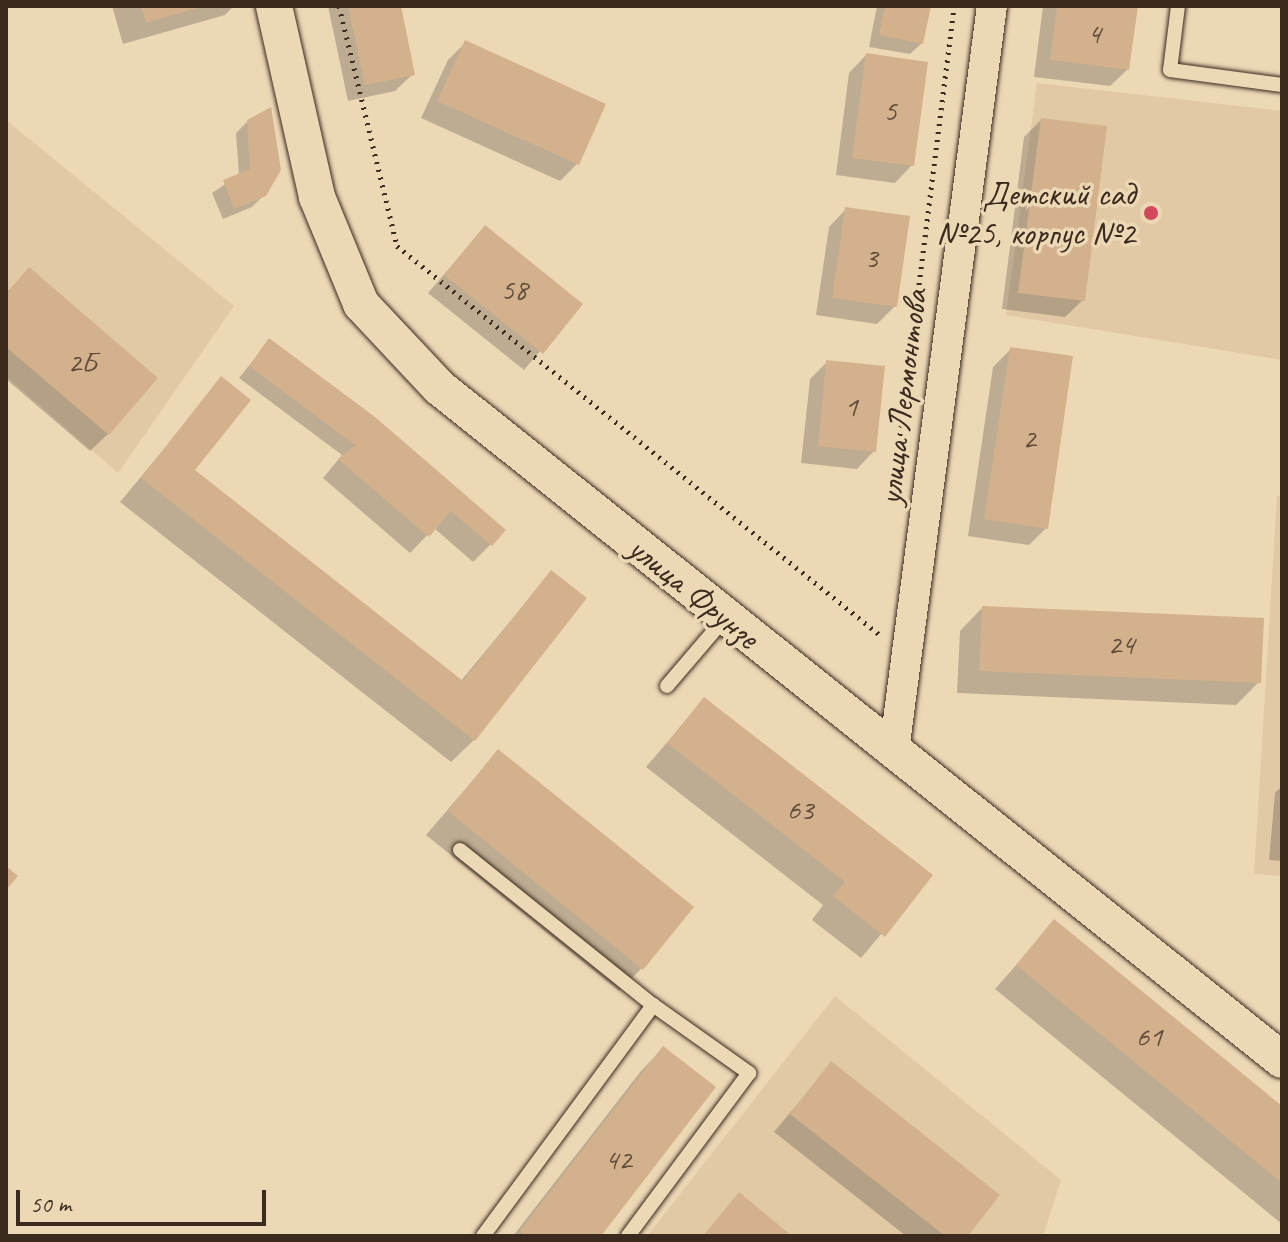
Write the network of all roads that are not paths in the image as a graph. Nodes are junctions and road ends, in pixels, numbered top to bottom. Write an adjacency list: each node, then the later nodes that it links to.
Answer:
1 (274, 6): 5 (street, улица Фрунзе)
2 (992, 6): 7 (street, улица Лермонтова)
3 (1178, 6): 4 (lane)
4 (1282, 85)
5 (725, 618): 6 (lane); 7 (street, улица Фрунзе)
6 (667, 686)
7 (894, 751): 10 (street, улица Фрунзе)
8 (460, 850): 9 (lane)
9 (653, 1005): 11 (lane); 12 (lane)
10 (1282, 1060)
11 (483, 1236)
12 (628, 1236)

